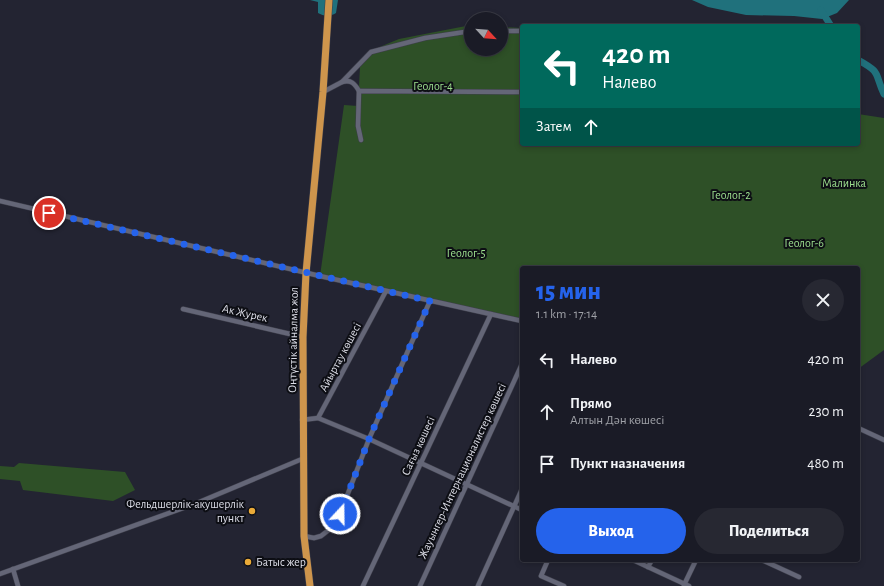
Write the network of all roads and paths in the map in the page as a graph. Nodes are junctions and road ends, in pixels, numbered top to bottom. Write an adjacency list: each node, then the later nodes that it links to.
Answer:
1 (329, 0): 6 (highway, Оңтүстік айналма жол)
2 (508, 31): 3 (street)
3 (520, 31)
4 (464, 32): 5 (street)
5 (342, 82): 6 (street); 7 (street)
6 (323, 92): 11 (highway, Оңтүстік айналма жол)
7 (359, 92): 8 (street); 9 (street)
8 (520, 92)
9 (361, 140)
10 (0, 201): 11 (street)
11 (306, 273): 12 (street); 17 (highway, Оңтүстік айналма жол)
12 (386, 291): 13 (street); 19 (street, Айыртау көшесі)
13 (430, 301): 15 (street); 22 (street)
14 (183, 309): 17 (street, Ак Журек)
15 (491, 314): 16 (street); 25 (street, Сағыз көшесі)
16 (520, 321)
17 (303, 337): 20 (highway, Оңтүстік айналма жол)
18 (520, 368): 26 (street, Жауынгер-Интернационалистер көшесі)
19 (318, 418): 20 (street); 22 (street)
20 (302, 420): 24 (highway, Оңтүстік айналма жол)
21 (860, 429): 23 (street)
22 (369, 439): 25 (street); 30 (street)
23 (884, 440)
24 (302, 459): 30 (highway, Оңтүстік айналма жол); 37 (street)
25 (421, 462): 26 (street); 43 (street, Сағыз көшесі)
26 (467, 485): 28 (street); 44 (street, Жауынгер-Интернационалистер көшесі)
27 (520, 493): 28 (street)
28 (514, 506): 29 (street); 45 (street)
29 (520, 509)
30 (304, 536): 42 (highway, Оңтүстік айналма жол)
31 (547, 562): 46 (street)
32 (637, 562): 36 (street)
33 (651, 562): 36 (street)
34 (695, 562): 40 (street)
35 (766, 562): 39 (street)
36 (648, 567): 40 (street)
37 (13, 569): 38 (street); 41 (street)
38 (0, 574)
39 (799, 577)
40 (686, 585)
41 (18, 586)
42 (310, 586)
43 (363, 586)
44 (420, 586)
45 (478, 586)
46 (564, 586)

